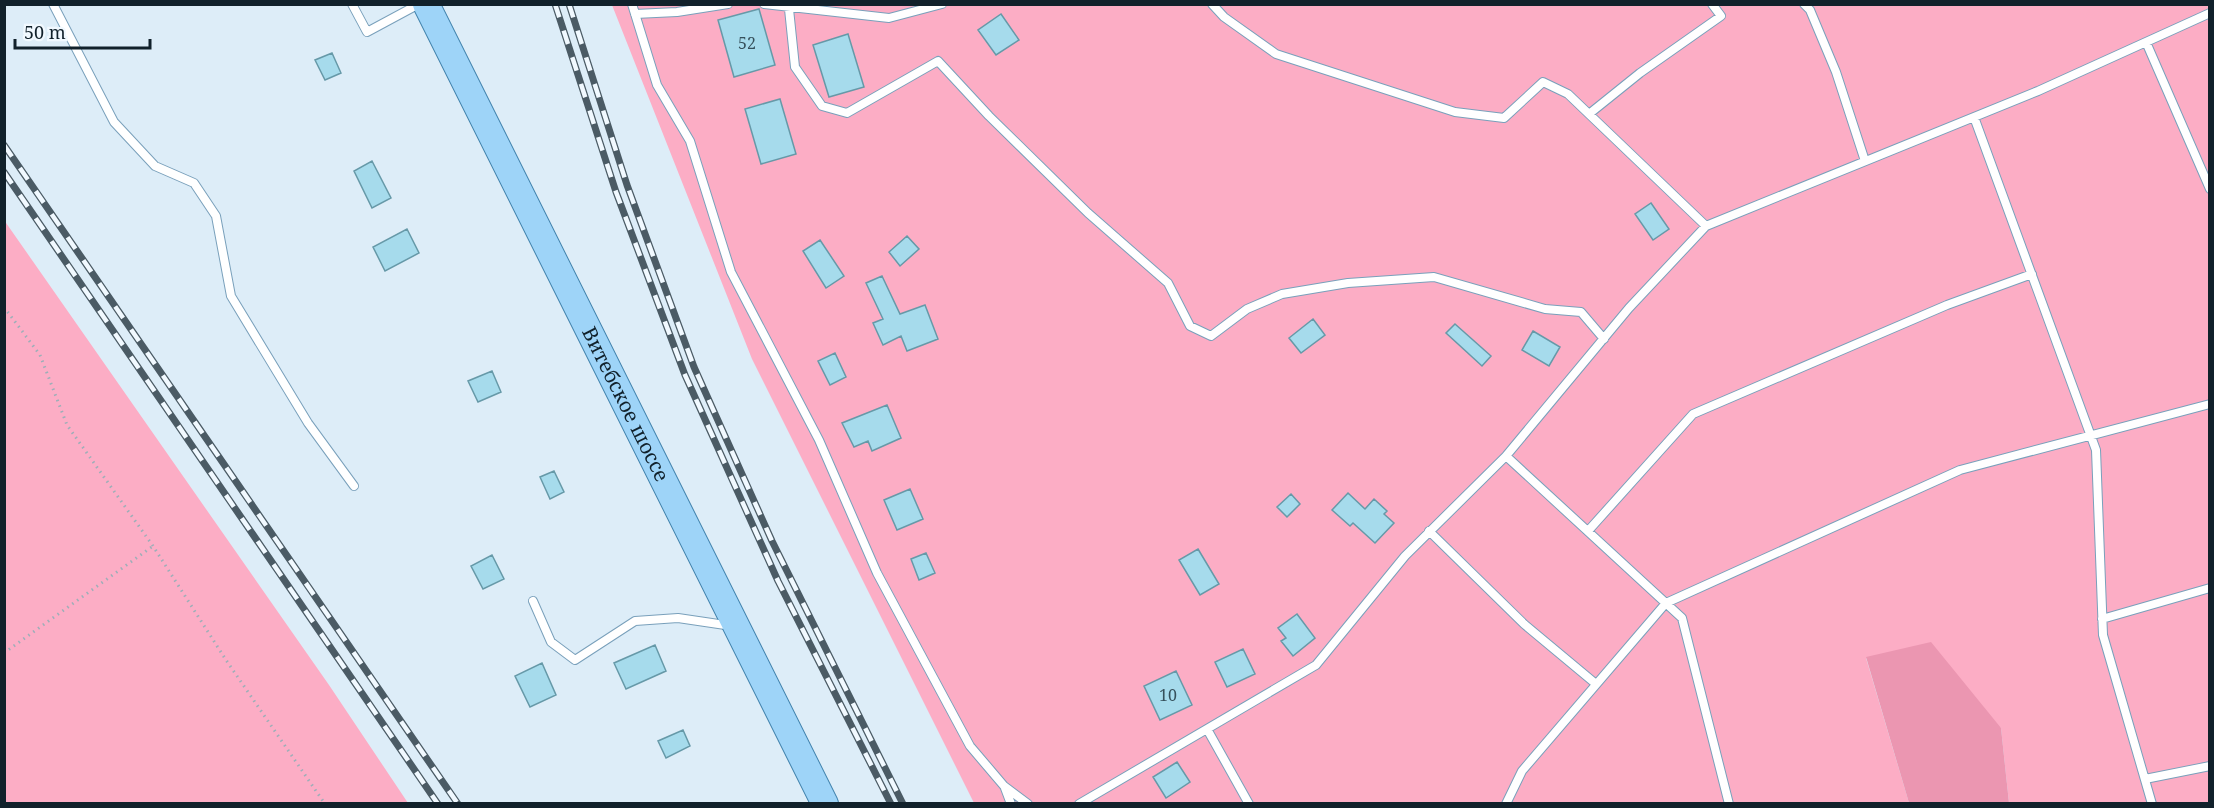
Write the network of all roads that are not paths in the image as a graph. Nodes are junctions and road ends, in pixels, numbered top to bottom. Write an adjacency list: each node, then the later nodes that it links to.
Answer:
1 (53, 4): 26 (lane)
2 (351, 4): 3 (lane)
3 (419, 4)
4 (426, 4): 33 (main road, Витебское шоссе)
5 (632, 4): 13 (lane)
6 (728, 4): 13 (lane)
7 (764, 4): 12 (lane)
8 (942, 4): 12 (lane)
9 (1212, 4): 16 (lane)
10 (1712, 4): 16 (lane)
11 (1804, 4): 18 (lane)
12 (789, 9): 22 (lane)
13 (635, 14): 38 (lane)
14 (2210, 14): 15 (lane)
15 (2146, 42): 17 (lane); 19 (lane)
16 (1589, 114): 20 (lane)
17 (1974, 117): 18 (lane); 21 (lane)
18 (1865, 161): 20 (lane)
19 (2210, 189)
20 (1706, 226): 22 (lane)
21 (2032, 274): 24 (lane); 28 (lane)
22 (1604, 339): 25 (lane)
23 (2210, 404): 24 (lane)
24 (2090, 434): 31 (lane); 32 (lane)
25 (1506, 456): 27 (lane); 28 (lane)
26 (354, 486)
27 (1429, 531): 34 (lane); 35 (lane)
28 (1588, 531): 31 (lane)
29 (2210, 588): 32 (lane)
30 (533, 601): 33 (lane)
31 (1666, 603): 34 (lane); 45 (lane)
32 (2102, 618): 37 (lane)
33 (736, 627): 39 (main road, Витебское шоссе)
34 (1596, 684): 44 (lane)
35 (1207, 729): 42 (lane); 43 (lane)
36 (2210, 766): 37 (lane)
37 (2145, 779): 46 (lane)
38 (1004, 786): 40 (lane); 41 (lane)
39 (825, 804)
40 (1011, 804)
41 (1028, 804)
42 (1079, 804)
43 (1249, 804)
44 (1506, 804)
45 (1729, 804)
46 (2152, 804)

